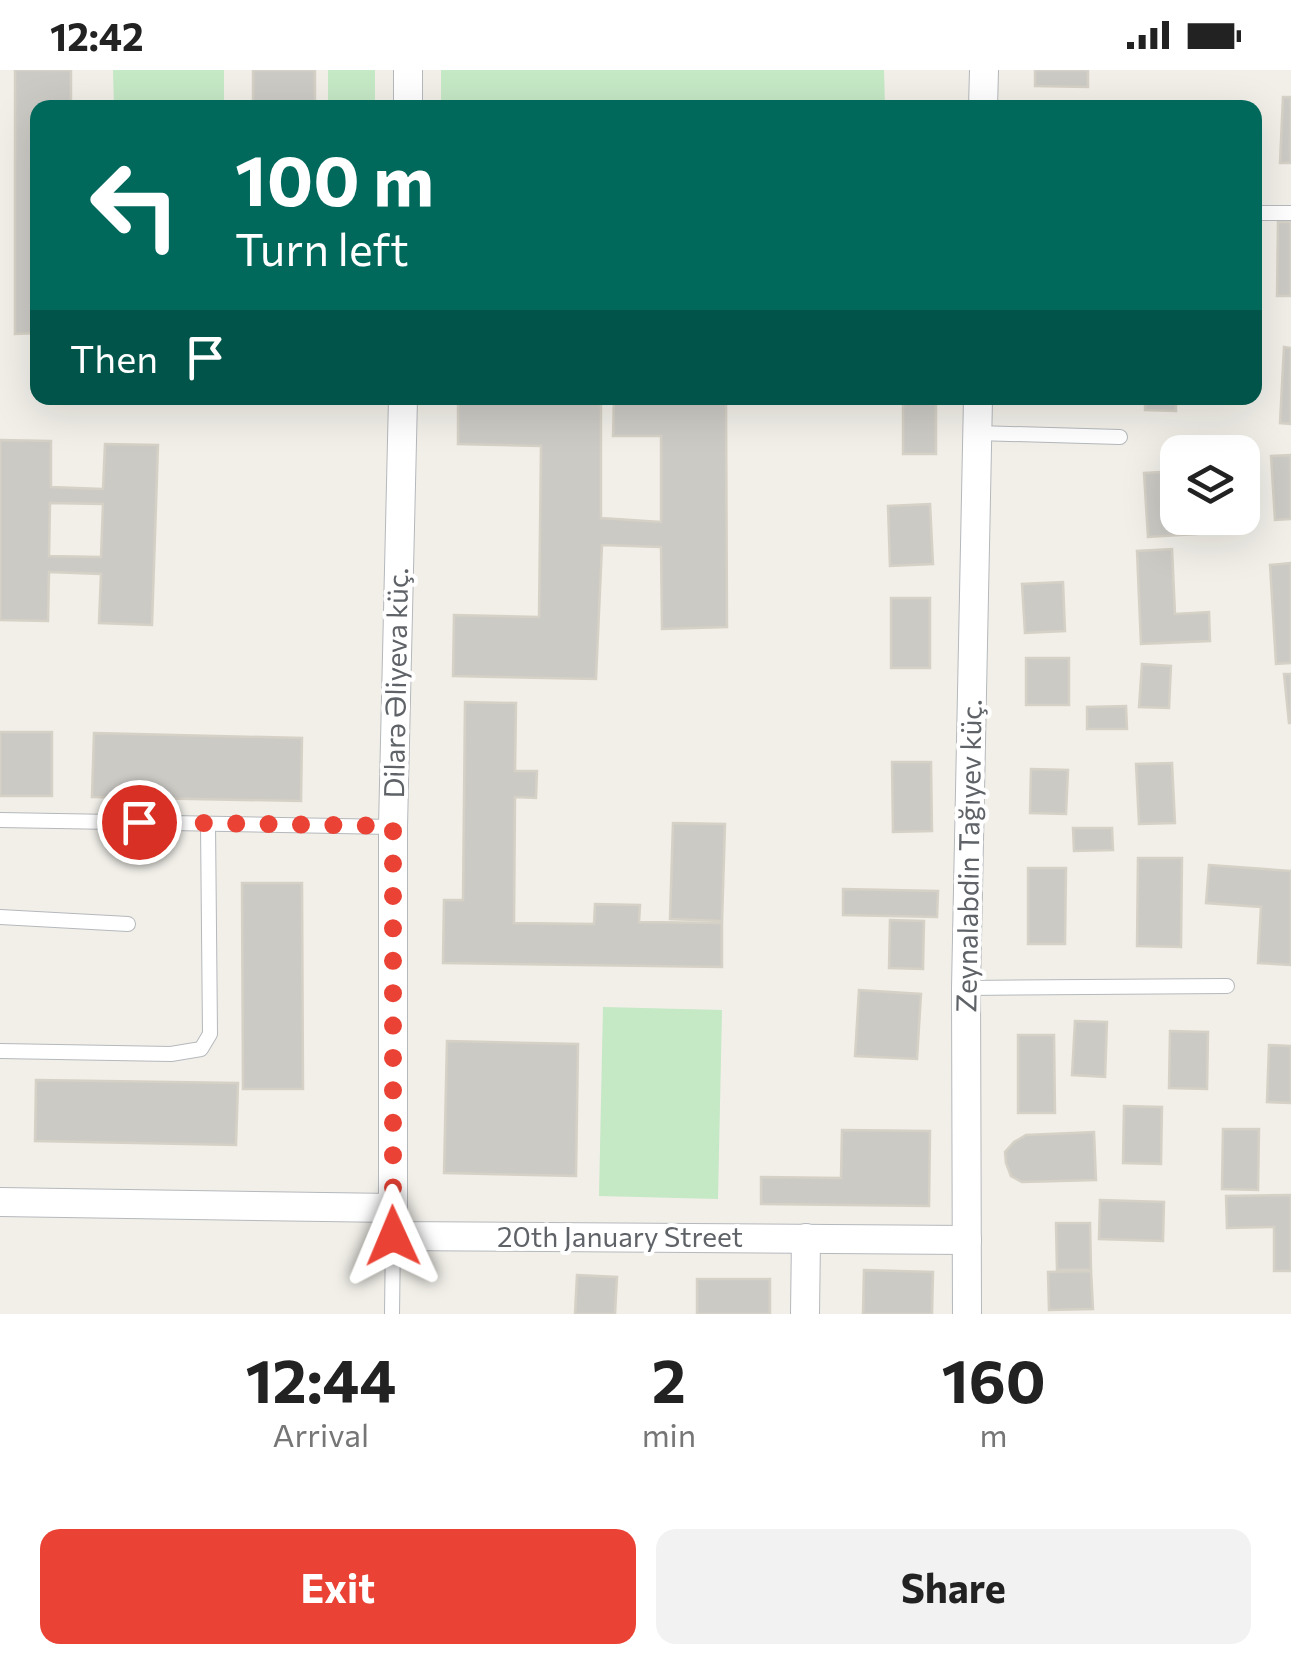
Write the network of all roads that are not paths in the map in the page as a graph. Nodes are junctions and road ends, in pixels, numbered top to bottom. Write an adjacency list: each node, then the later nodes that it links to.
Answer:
1 (408, 70): 3 (street)
2 (984, 70): 4 (street)
3 (408, 100)
4 (983, 100)
5 (1291, 212): 6 (lane)
6 (1262, 213)
7 (403, 405): 13 (street, Dilarə Əliyeva küç.)
8 (978, 405): 9 (street, Zeynalabdin Tağıyev küç.)
9 (977, 433): 10 (lane); 17 (street, Zeynalabdin Tağıyev küç.)
10 (1120, 437)
11 (0, 820): 12 (lane)
12 (208, 824): 13 (lane); 18 (lane)
13 (393, 826): 20 (street, Dilarə Əliyeva küç.)
14 (0, 917): 15 (lane)
15 (128, 924)
16 (1227, 986): 17 (lane)
17 (966, 988): 22 (street, Zeynalabdin Tağıyev küç.)
18 (0, 1050)
19 (0, 1202): 20 (street, 20th January Street)
20 (393, 1222): 21 (street, 20th January Street); 23 (lane)
21 (806, 1238): 22 (street, 20th January Street); 24 (street)
22 (966, 1240): 25 (street, Zeynalabdin Tağıyev küç.)
23 (392, 1314)
24 (804, 1314)
25 (967, 1314)

